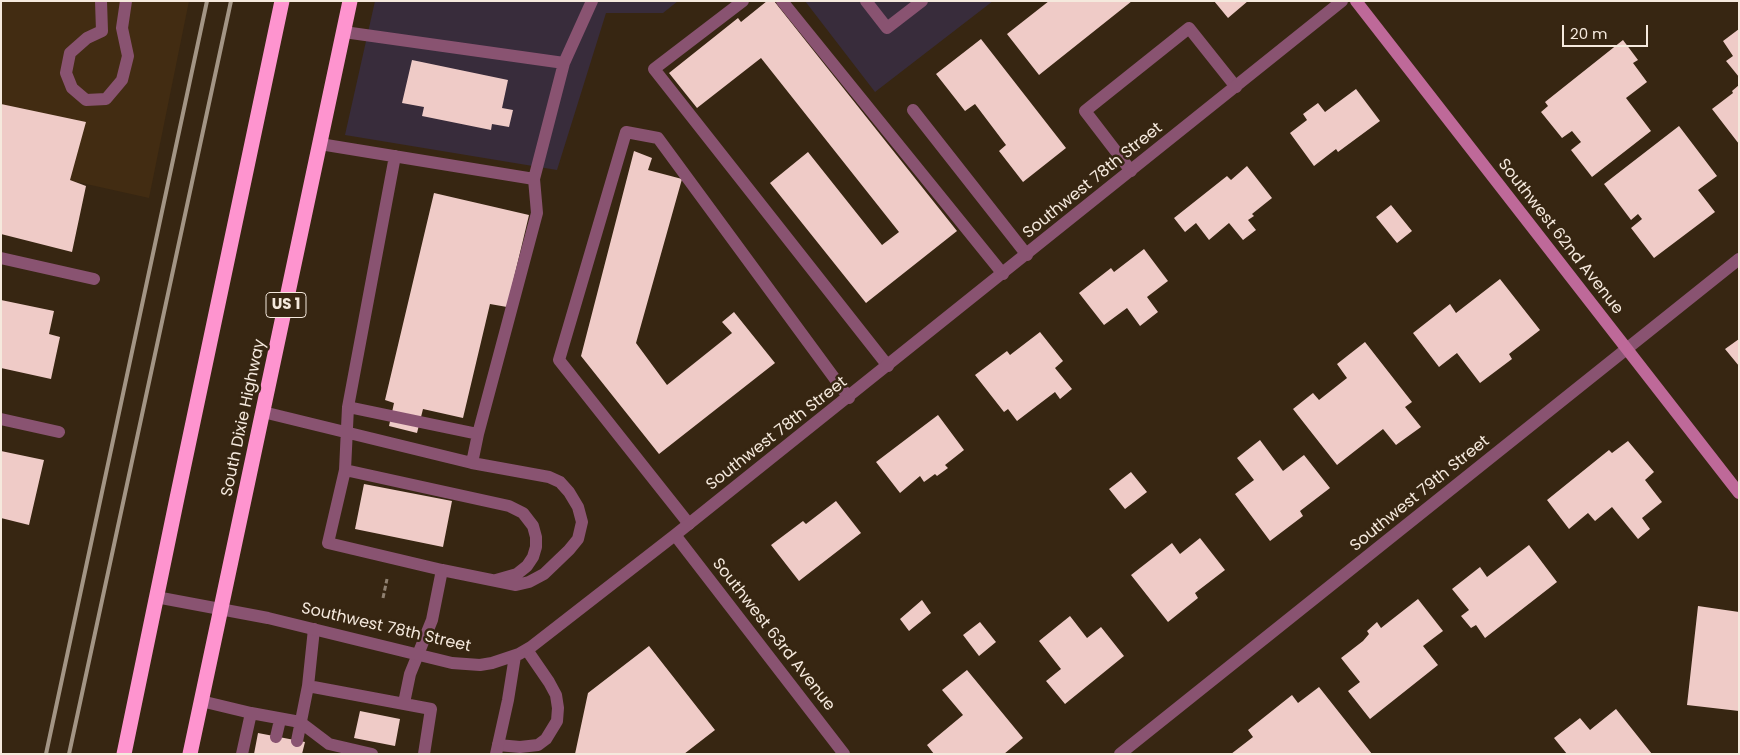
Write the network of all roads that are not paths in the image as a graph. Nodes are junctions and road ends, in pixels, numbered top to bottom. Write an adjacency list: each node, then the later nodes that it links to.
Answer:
1 (101, 1): 2 (street)
2 (126, 1)
3 (282, 1): 41 (highway)
4 (350, 1): 12 (highway, South Dixie Highway / US 1)
5 (592, 1): 13 (street)
6 (743, 1): 26 (street)
7 (782, 1): 23 (street)
8 (866, 1): 9 (street)
9 (922, 1)
10 (1342, 1): 14 (street, Southwest 78th Street)
11 (1356, 1): 25 (street, Southwest 62nd Avenue)
12 (344, 32): 13 (street); 16 (highway, South Dixie Highway / US 1)
13 (564, 63): 19 (street)
14 (1236, 87): 18 (street, Southwest 78th Street); 18 (street)
15 (913, 110): 20 (street)
16 (320, 144): 17 (street); 29 (highway, South Dixie Highway / US 1)
17 (395, 156): 19 (street); 28 (street)
18 (1131, 171): 20 (street, Southwest 78th Street)
19 (534, 179): 33 (street)
20 (1027, 255): 23 (street, Southwest 78th Street)
21 (1, 258): 24 (street)
22 (1739, 259): 25 (street, Southwest 79th Street)
23 (1003, 274): 26 (street, Southwest 78th Street)
24 (94, 279)
25 (1627, 350): 36 (street, Southwest 62nd Avenue); 62 (street, Southwest 79th Street)
26 (888, 366): 27 (street, Southwest 78th Street)
27 (849, 398): 37 (street, Southwest 78th Street); 37 (street)
28 (348, 407): 32 (street); 33 (street)
29 (263, 412): 32 (street); 42 (highway, South Dixie Highway / US 1)
30 (1, 419): 31 (street)
31 (59, 432)
32 (346, 433): 34 (street); 35 (street)
33 (478, 434): 34 (street)
34 (472, 463): 40 (street)
35 (345, 470): 39 (street); 40 (street)
36 (1739, 493)
37 (689, 524): 38 (street, Southwest 78th Street)
38 (676, 535): 44 (street, Southwest 78th Street); 61 (street, Southwest 63rd Avenue)
39 (442, 570): 40 (street); 45 (street)
40 (491, 581)
41 (156, 597): 42 (street, Southwest 78th Street); 56 (highway)
42 (221, 609): 43 (street, Southwest 78th Street); 48 (highway, South Dixie Highway / US 1)
43 (314, 629): 45 (street, Southwest 78th Street); 47 (street)
44 (527, 650): 46 (street, Southwest 78th Street); 55 (street)
45 (417, 655): 46 (street, Southwest 78th Street); 49 (street)
46 (515, 656): 55 (street)
47 (308, 686): 49 (street); 52 (street)
48 (201, 701): 50 (street); 57 (highway, South Dixie Highway / US 1)
49 (404, 703): 60 (street)
50 (251, 713): 51 (street); 58 (street)
51 (280, 720): 52 (street); 53 (street)
52 (300, 722): 54 (street); 59 (street)
53 (276, 737)
54 (297, 741)
55 (497, 749)
56 (124, 754)
57 (190, 754)
58 (242, 754)
59 (372, 754)
60 (424, 754)
61 (844, 754)
62 (1120, 754)

